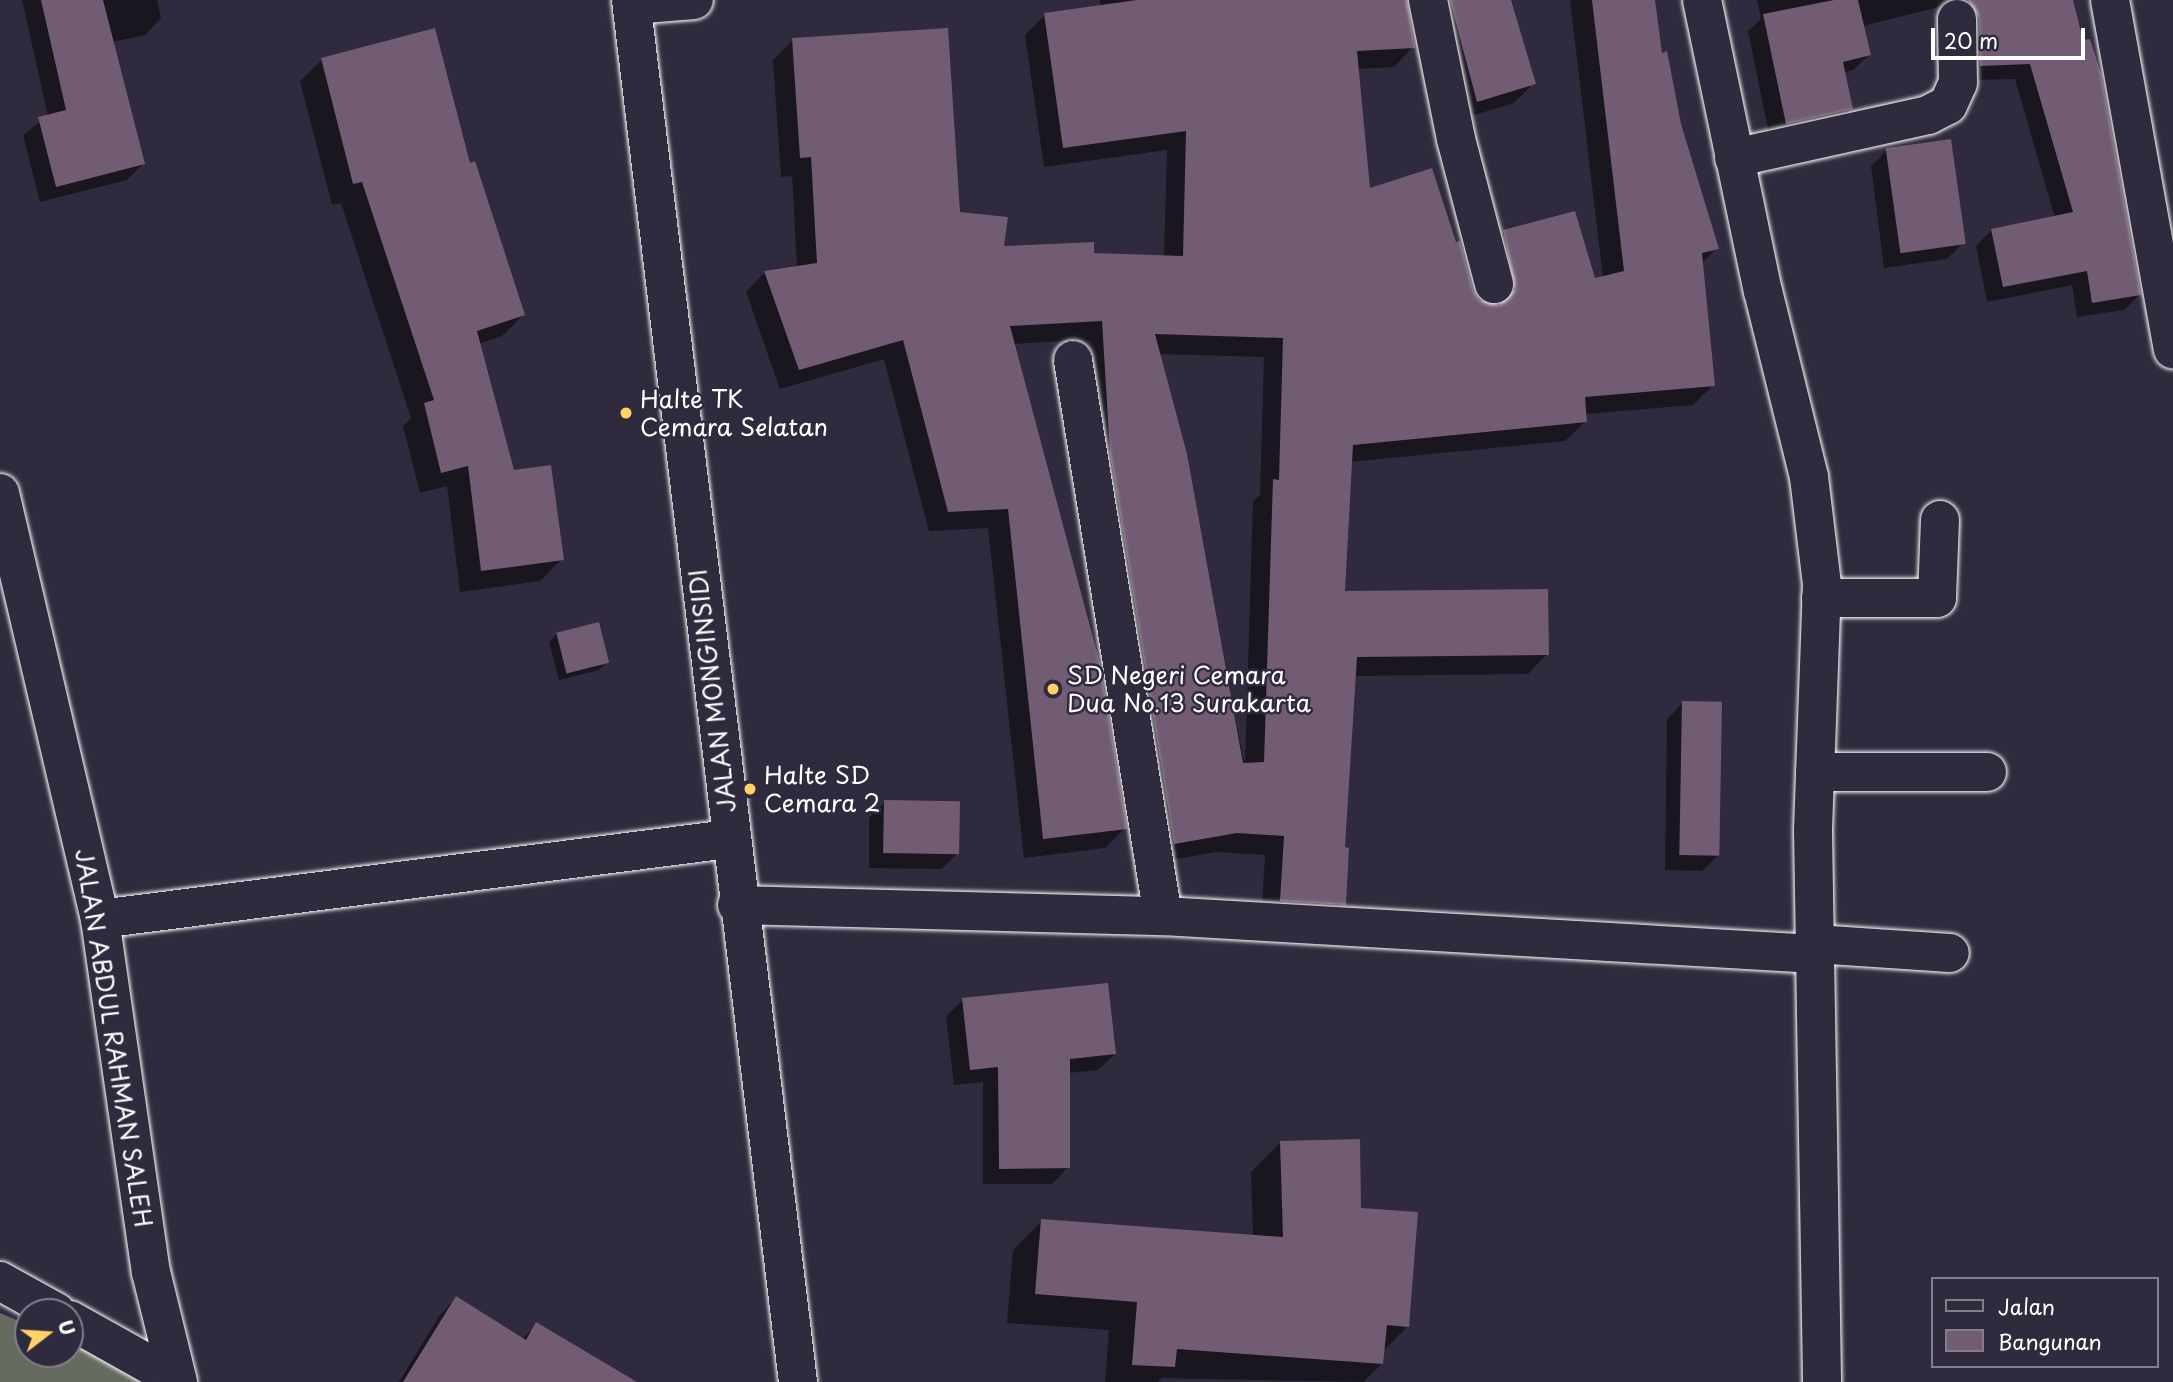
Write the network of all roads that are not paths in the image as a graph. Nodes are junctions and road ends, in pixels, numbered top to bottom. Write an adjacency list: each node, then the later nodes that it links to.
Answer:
1 (694, 0): 5 (street)
2 (1428, 0): 8 (street)
3 (1702, 0): 7 (street)
4 (2110, 0): 9 (street)
5 (632, 2): 16 (street, JALAN MONGINSIDI)
6 (1957, 19): 7 (street)
7 (1734, 158): 13 (street)
8 (1494, 284)
9 (2173, 349)
10 (1073, 360): 18 (street)
11 (0, 493): 19 (street, JALAN ABDUL RAHMAN SALEH)
12 (1940, 520): 13 (street)
13 (1821, 598): 14 (street)
14 (1815, 772): 15 (street); 20 (street)
15 (1987, 772)
16 (729, 839): 17 (street, JALAN MONGINSIDI); 19 (street)
17 (737, 905): 18 (street); 26 (street, JALAN MONGINSIDI)
18 (1163, 916): 20 (street)
19 (100, 919): 25 (street, JALAN ABDUL RAHMAN SALEH)
20 (1815, 949): 21 (street); 27 (street)
21 (1950, 953)
22 (0, 1281): 23 (street)
23 (31, 1298)
24 (84, 1328): 25 (street)
25 (178, 1381)
26 (797, 1382)
27 (1822, 1382)

